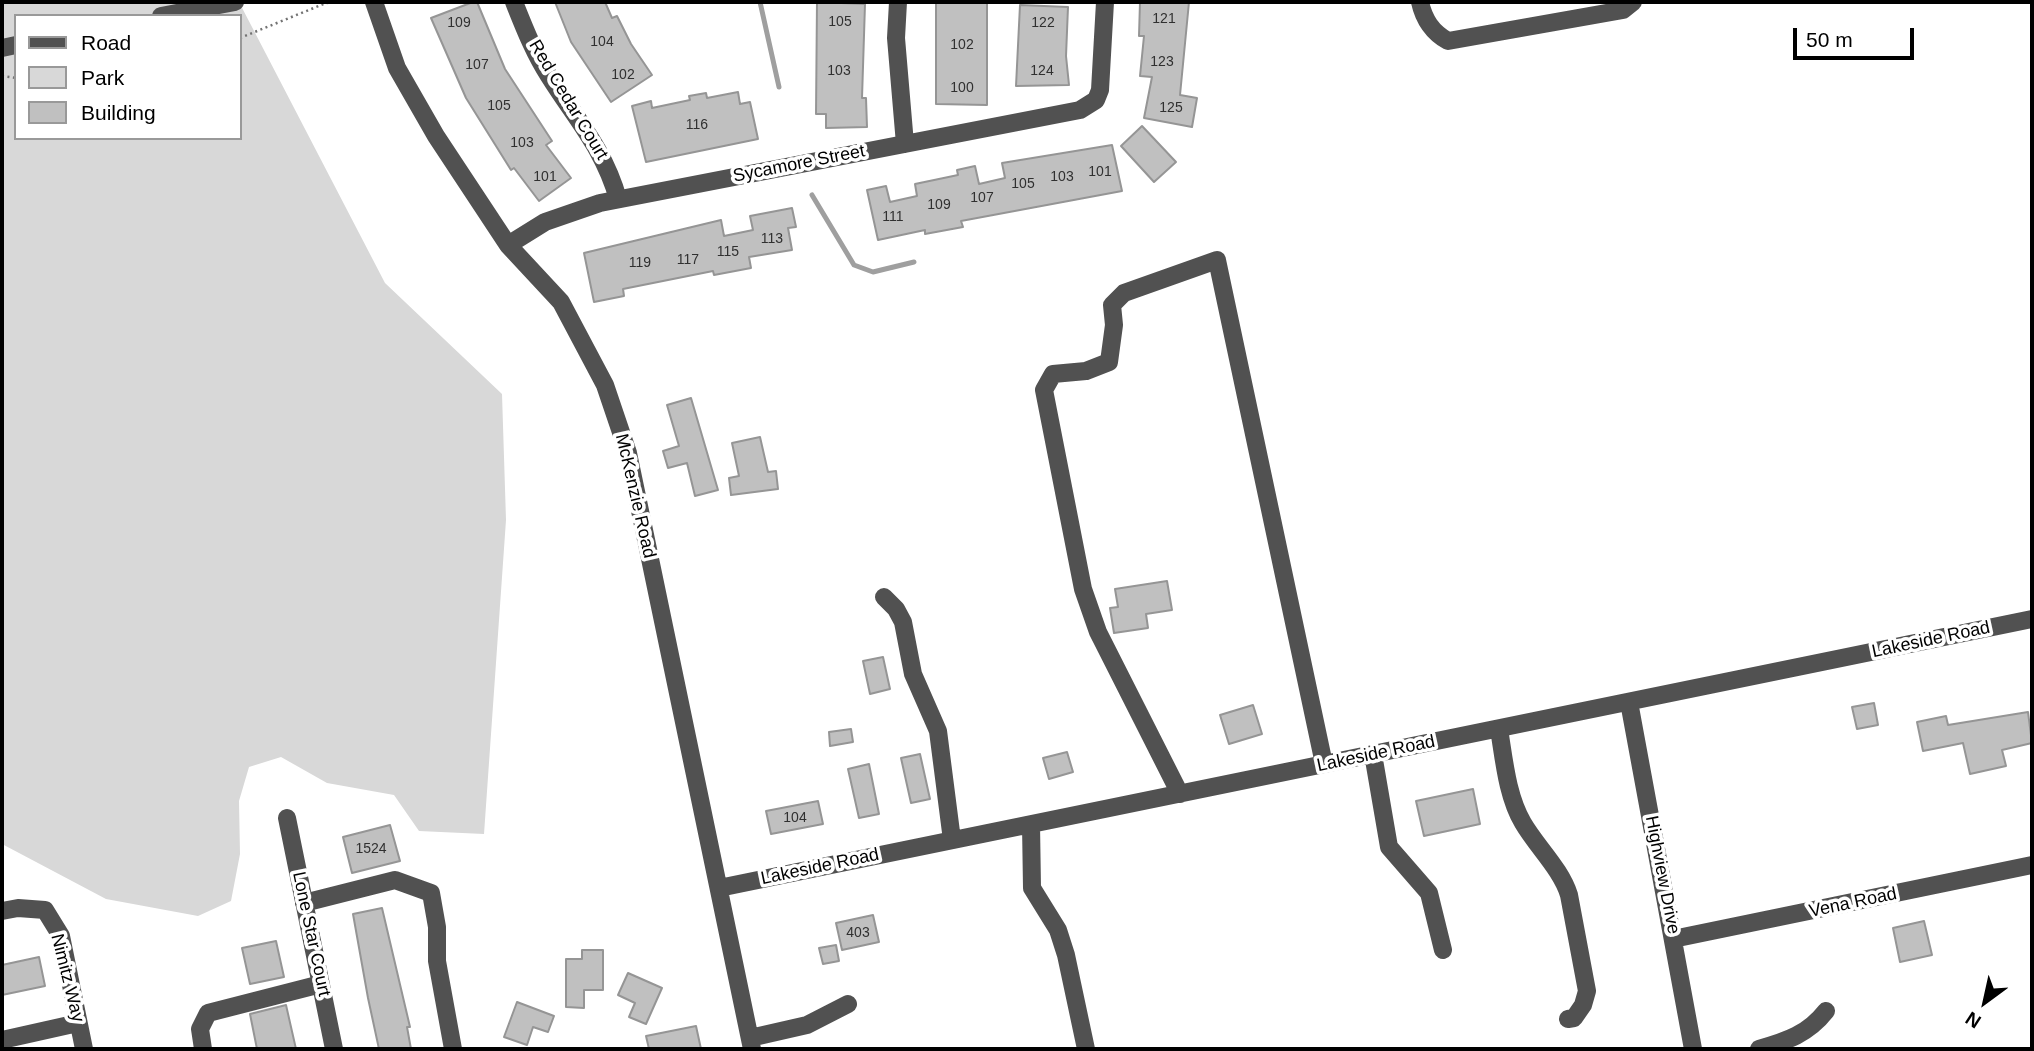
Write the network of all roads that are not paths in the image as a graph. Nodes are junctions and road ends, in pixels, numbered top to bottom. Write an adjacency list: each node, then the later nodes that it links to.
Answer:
1 (235, 2): 8 (street)
2 (374, 2): 11 (street, McKenzie Road)
3 (514, 2): 10 (street, Red Cedar Court)
4 (898, 2): 9 (street)
5 (1105, 2): 9 (street, Sycamore Street)
6 (1420, 2): 7 (street)
7 (1633, 2)
8 (172, 14)
9 (905, 144): 10 (street, Sycamore Street)
10 (618, 199): 11 (street, Sycamore Street)
11 (508, 245): 23 (street, McKenzie Road)
12 (884, 597): 21 (street)
13 (2032, 620): 14 (street, Lakeside Road)
14 (1629, 702): 15 (street, Lakeside Road); 26 (street, Highview Drive)
15 (1499, 729): 16 (street, Lakeside Road); 31 (street)
16 (1373, 754): 17 (street, Lakeside Road); 27 (street)
17 (1324, 764): 18 (street, Lakeside Road); 18 (street)
18 (1180, 794): 20 (street, Lakeside Road)
19 (287, 818): 24 (street, Lone Star Court)
20 (1031, 824): 21 (street, Lakeside Road); 39 (street)
21 (952, 840): 23 (street, Lakeside Road)
22 (2032, 865): 26 (street, Vena Road)
23 (719, 888): 34 (street, McKenzie Road)
24 (304, 903): 28 (street, Lone Star Court); 38 (street)
25 (2, 911): 32 (street, Nimitz Way)
26 (1673, 939): 40 (street, Highview Drive)
27 (1443, 950)
28 (321, 984): 36 (street); 37 (street, Lone Star Court)
29 (848, 1004): 34 (street)
30 (1826, 1011): 41 (street)
31 (1569, 1019)
32 (78, 1023): 33 (street); 35 (street, Nimitz Way)
33 (2, 1040)
34 (751, 1043)
35 (84, 1049)
36 (203, 1049)
37 (334, 1049)
38 (453, 1049)
39 (1086, 1049)
40 (1693, 1049)
41 (1759, 1049)

